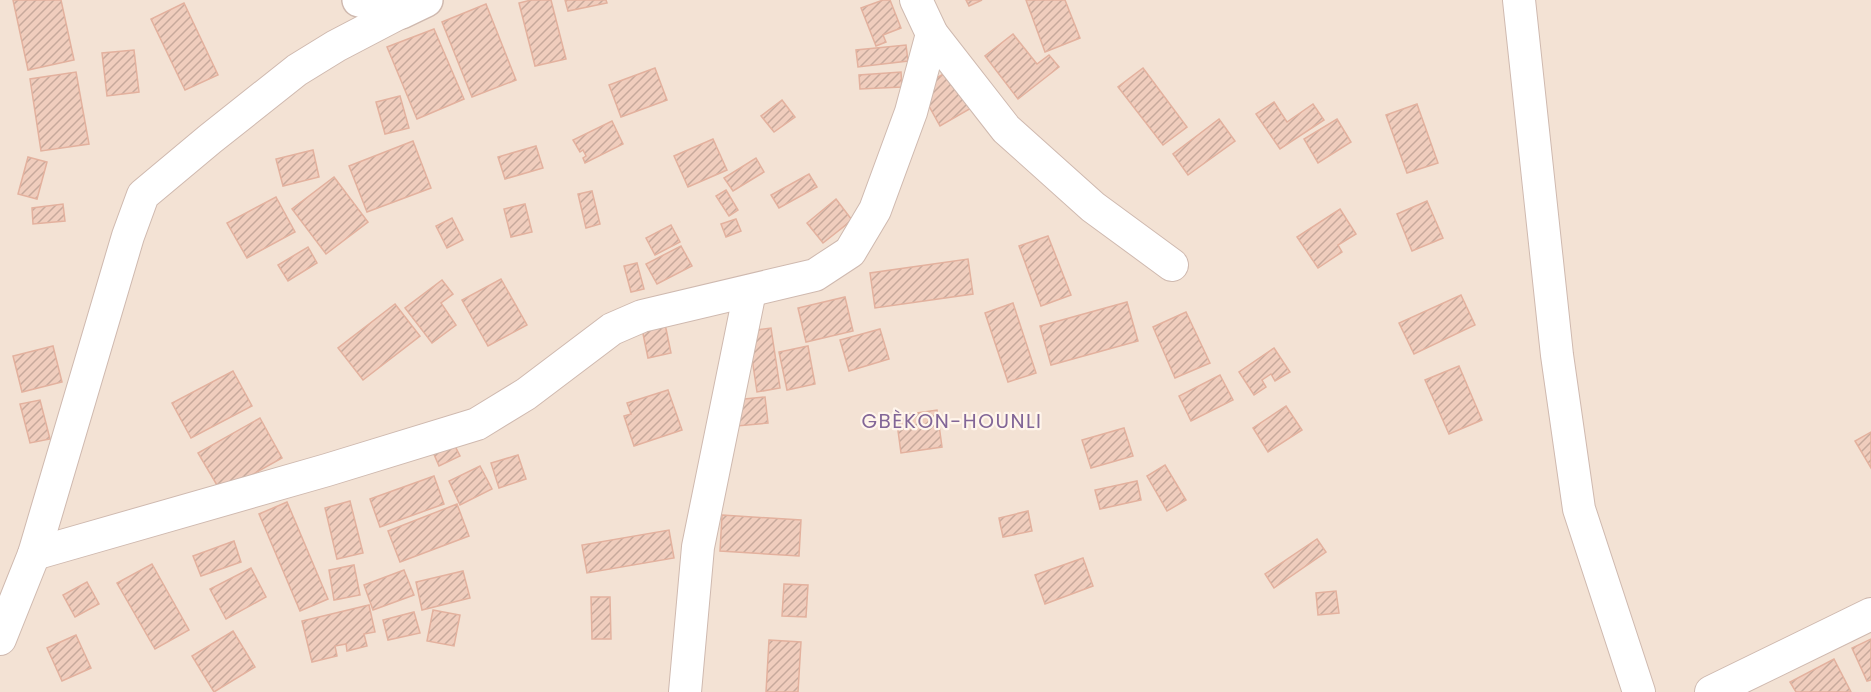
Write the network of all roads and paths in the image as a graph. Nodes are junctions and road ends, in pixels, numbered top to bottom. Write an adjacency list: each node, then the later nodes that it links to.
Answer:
1 (359, 0): 4 (street)
2 (916, 0): 5 (street)
3 (1519, 0): 12 (street)
4 (413, 6): 8 (street)
5 (932, 34): 6 (street); 7 (street)
6 (1172, 265)
7 (750, 291): 8 (street); 11 (street)
8 (34, 554): 10 (street)
9 (1871, 614): 13 (street)
10 (0, 639)
11 (685, 692)
12 (1640, 692)
13 (1711, 692)

